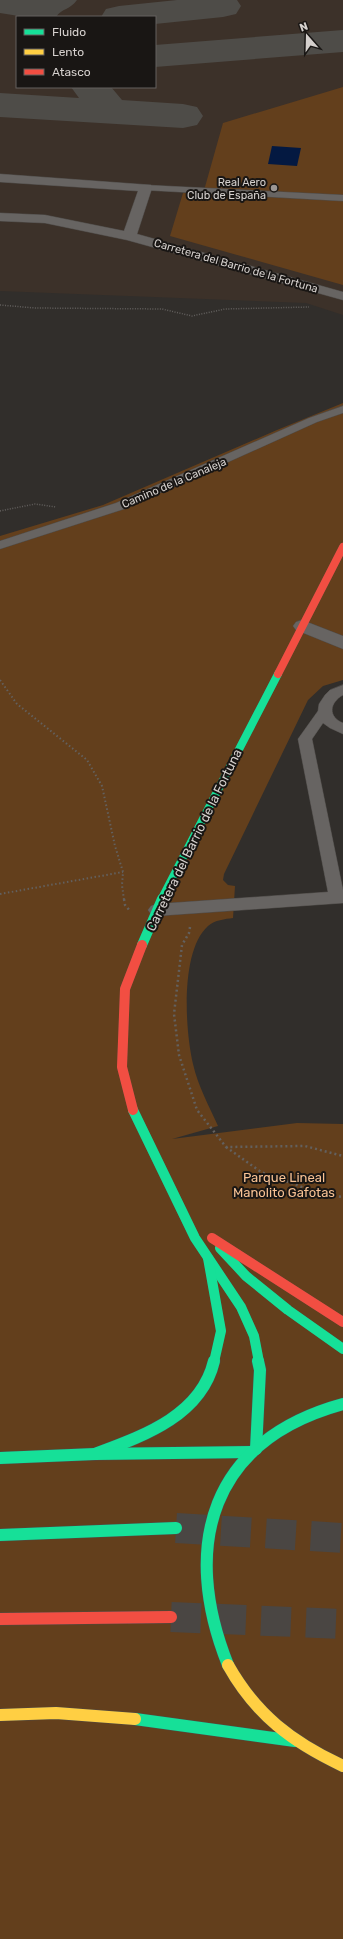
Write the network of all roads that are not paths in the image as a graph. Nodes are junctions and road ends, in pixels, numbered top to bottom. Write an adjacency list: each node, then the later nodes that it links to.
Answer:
1 (0, 178): 2 (street)
2 (146, 188): 3 (lane); 5 (street)
3 (343, 198)
4 (0, 217): 5 (street, Carretera del Barrio de la Fortuna)
5 (129, 236): 6 (street, Carretera del Barrio de la Fortuna)
6 (343, 296)
7 (343, 409): 8 (lane, Camino de la Canaleja)
8 (0, 545)
9 (343, 547): 10 (main road, Carretera del Barrio de la Fortuna)
10 (302, 626): 11 (street); 16 (main road, Carretera del Barrio de la Fortuna)
11 (343, 643)
12 (343, 689): 13 (lane)
13 (324, 712): 14 (lane); 15 (lane)
14 (343, 729)
15 (340, 898): 16 (lane)
16 (156, 910): 17 (main road, Carretera del Barrio de la Fortuna)
17 (171, 1191): 18 (main road, Carretera del Barrio de la Fortuna); 19 (main road, Carretera del Barrio de la Fortuna)
18 (196, 1221)
19 (208, 1258): 23 (main road, Carretera del Barrio de la Fortuna); 24 (main road)
20 (343, 1322): 21 (main road)
21 (343, 1350)
22 (343, 1404): 23 (main road)
23 (254, 1451): 24 (main road); 31 (main road)
24 (95, 1454): 25 (main road)
25 (0, 1458)
26 (176, 1528): 27 (main road)
27 (0, 1535)
28 (171, 1617): 29 (main road)
29 (0, 1620)
30 (0, 1715): 31 (main road)
31 (295, 1741): 32 (main road)
32 (343, 1766)

